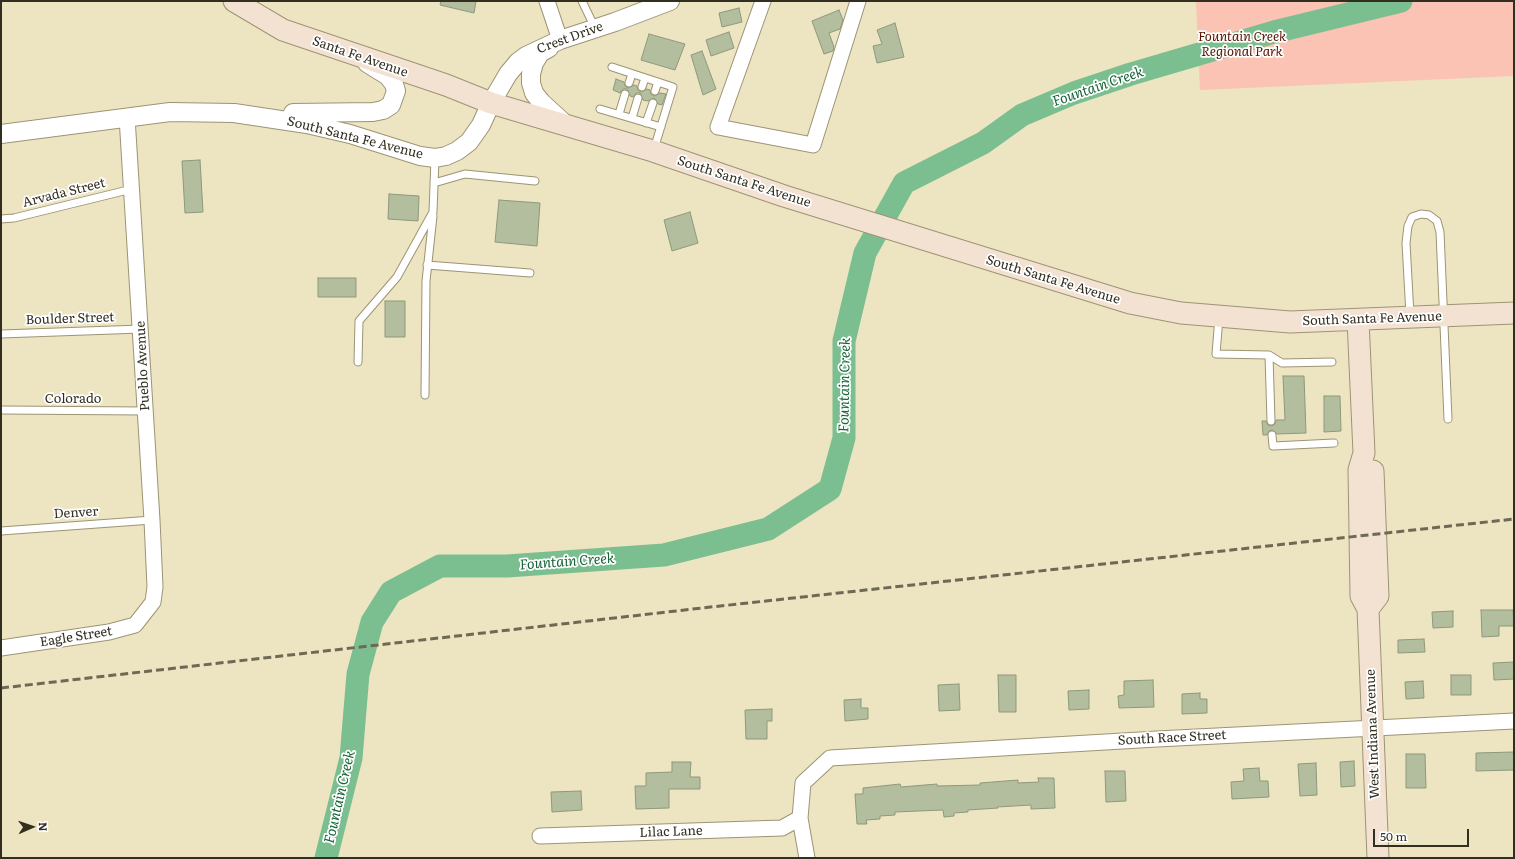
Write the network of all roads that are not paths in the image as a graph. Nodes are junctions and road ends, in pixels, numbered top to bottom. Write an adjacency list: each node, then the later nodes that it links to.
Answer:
1 (234, 1): 9 (main road, Santa Fe Avenue)
2 (547, 1): 8 (street)
3 (582, 1): 7 (lane)
4 (763, 1): 5 (street)
5 (858, 1)
6 (663, 2): 7 (street, Crest Drive)
7 (596, 28): 8 (street, Crest Drive)
8 (560, 40): 19 (street, Crest Drive); 27 (street)
9 (356, 56): 19 (main road, Santa Fe Avenue); 22 (street)
10 (612, 68): 11 (lane)
11 (632, 74): 12 (lane); 14 (lane)
12 (645, 78): 13 (lane); 15 (lane)
13 (658, 82): 16 (lane); 28 (lane)
14 (629, 83)
15 (642, 87)
16 (655, 91)
17 (625, 94): 23 (lane)
18 (638, 98): 25 (lane)
19 (491, 103): 27 (main road, South Santa Fe Avenue); 31 (street, South Santa Fe Avenue)
20 (653, 103): 26 (lane)
21 (600, 109): 23 (lane)
22 (244, 114): 24 (street, South Santa Fe Avenue); 31 (street, South Santa Fe Avenue)
23 (619, 114): 25 (lane)
24 (127, 117): 29 (street, South Santa Fe Avenue); 34 (street, Pueblo Avenue)
25 (632, 118): 26 (lane)
26 (646, 123): 28 (lane)
27 (569, 126): 30 (main road, South Santa Fe Avenue)
28 (661, 127): 30 (lane)
29 (1, 134)
30 (653, 151): 41 (main road, South Santa Fe Avenue)
31 (434, 158): 33 (lane)
32 (535, 181): 33 (lane)
33 (434, 183): 35 (lane)
34 (132, 189): 36 (lane, Arvada Street); 44 (street, Pueblo Avenue)
35 (433, 212): 37 (lane); 47 (lane)
36 (1, 219)
37 (427, 265): 38 (lane); 49 (lane)
38 (530, 273)
39 (1514, 313): 40 (main road, South Santa Fe Avenue)
40 (1443, 316): 42 (main road, South Santa Fe Avenue); 42 (lane); 52 (lane)
41 (1219, 317): 43 (main road, South Santa Fe Avenue); 46 (lane)
42 (1410, 318): 43 (main road, South Santa Fe Avenue)
43 (1358, 320): 61 (main road, West Indiana Avenue)
44 (141, 329): 45 (lane, Boulder Street); 51 (street, Pueblo Avenue)
45 (1, 334)
46 (1269, 355): 48 (lane); 53 (lane)
47 (358, 362)
48 (1332, 362)
49 (425, 395)
50 (1, 410): 51 (lane, Colorado)
51 (145, 411): 56 (street, Pueblo Avenue)
52 (1448, 419)
53 (1271, 421)
54 (1272, 435): 55 (lane)
55 (1334, 443)
56 (152, 520): 57 (lane, Denver); 58 (street, Pueblo Avenue)
57 (1, 531)
58 (145, 613): 59 (street, Eagle Street)
59 (1, 648)
60 (1514, 721): 61 (street, South Race Street)
61 (1374, 728): 62 (street, South Race Street); 65 (main road, West Indiana Avenue)
62 (800, 818): 63 (street, Lilac Lane); 64 (street)
63 (540, 836)
64 (808, 858)
65 (1378, 858)

